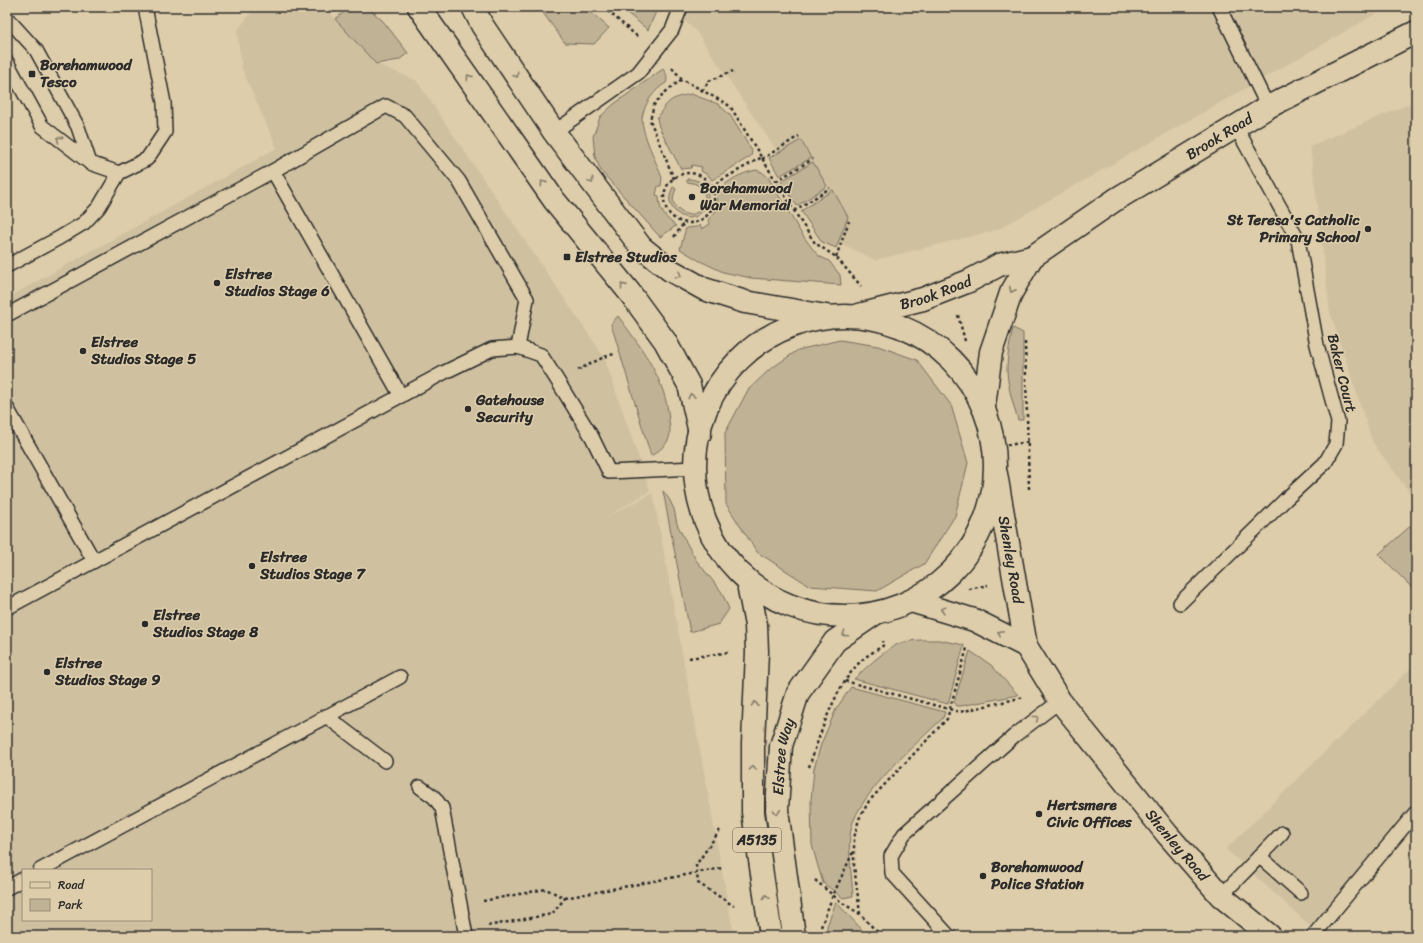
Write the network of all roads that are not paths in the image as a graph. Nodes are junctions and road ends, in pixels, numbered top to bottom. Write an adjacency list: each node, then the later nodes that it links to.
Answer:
1 (145, 7): 14 (lane)
2 (420, 7): 24 (main road, one-way to 2)
3 (473, 7): 11 (main road, one-way to 11)
4 (681, 7): 11 (lane)
5 (1219, 7): 9 (lane)
6 (7, 18): 12 (lane)
7 (1416, 32): 9 (main road, Brook Road)
8 (7, 62): 12 (lane, one-way to 8)
9 (1268, 107): 10 (main road, Brook Road)
10 (1236, 127): 15 (main road, Brook Road); 30 (lane, Baker Court)
11 (554, 132): 19 (main road, one-way to 19)
12 (90, 163): 14 (lane)
13 (273, 170): 17 (lane); 20 (lane); 21 (lane)
14 (119, 173): 16 (lane)
15 (1032, 257): 18 (main road, Brook Road); 22 (main road, Brook Road, one-way to 22)
16 (7, 266)
17 (7, 315)
18 (859, 315): 19 (main road); 22 (main road)
19 (826, 316): 24 (main road)
20 (518, 347): 21 (lane); 25 (lane)
21 (402, 396): 27 (lane)
22 (984, 406): 26 (main road)
23 (7, 408): 27 (lane)
24 (700, 433): 25 (main road)
25 (695, 468): 28 (main road)
26 (996, 474): 29 (main road); 33 (main road, Shenley Road)
27 (94, 561): 31 (lane)
28 (749, 589): 32 (main road); 48 (main road, Elstree Way / A5135, one-way to 28)
29 (911, 601): 32 (main road); 33 (main road, one-way to 29)
30 (1180, 603)
31 (7, 608)
32 (877, 613): 49 (main road, Elstree Way / A5135, one-way to 49)
33 (1026, 646): 35 (main road, Shenley Road)
34 (400, 677): 36 (lane)
35 (1060, 701): 46 (main road, Shenley Road); 50 (lane, one-way to 35)
36 (326, 716): 37 (lane); 42 (lane)
37 (385, 761)
38 (420, 787): 47 (lane)
39 (1416, 812): 52 (lane)
40 (1282, 832): 41 (lane)
41 (1259, 856): 45 (lane); 46 (lane)
42 (42, 869)
43 (22, 880): 44 (lane)
44 (7, 888)
45 (1301, 893)
46 (1220, 896): 51 (main road, Shenley Road)
47 (465, 933)
48 (771, 936)
49 (794, 936)
50 (948, 936)
51 (1270, 936)
52 (1313, 936)

